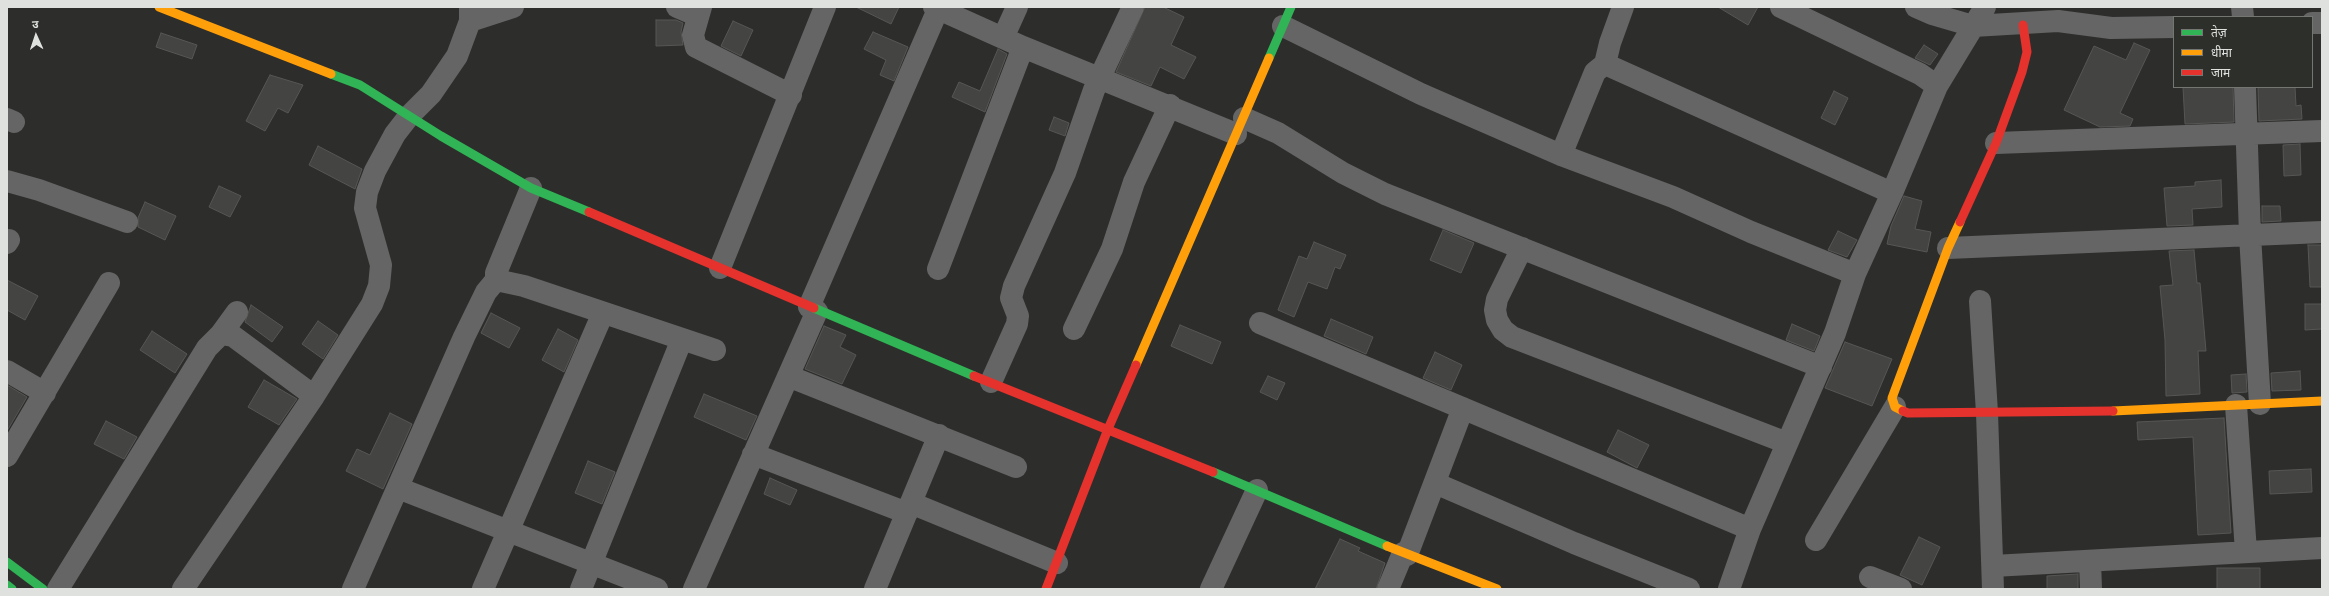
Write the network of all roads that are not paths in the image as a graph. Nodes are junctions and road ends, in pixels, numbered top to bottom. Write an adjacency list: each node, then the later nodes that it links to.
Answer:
1 (159, 7): 26 (street)
2 (513, 7): 13 (street)
3 (677, 7): 12 (street)
4 (825, 7): 24 (street)
5 (1017, 7): 18 (street)
6 (1133, 7): 21 (street)
7 (1623, 7): 20 (street)
8 (1781, 7): 22 (street)
9 (1916, 7): 16 (street)
10 (1985, 7): 16 (street)
11 (937, 8): 18 (street); 46 (street)
12 (699, 11): 24 (street)
13 (470, 14): 26 (street)
14 (1287, 16): 27 (street); 31 (street)
15 (2023, 24): 16 (street); 17 (street); 30 (street)
16 (1974, 26): 22 (street)
17 (2173, 27)
18 (1003, 38): 19 (street)
19 (1023, 47): 21 (street); 41 (street)
20 (1605, 64): 31 (street); 34 (street)
21 (1100, 77): 25 (street); 57 (street)
22 (1936, 86): 34 (street)
23 (2245, 88): 29 (street)
24 (791, 95): 40 (street)
25 (1170, 105): 27 (street); 50 (street)
26 (409, 116): 33 (street); 59 (street)
27 (1240, 126): 38 (street); 66 (street)
28 (2322, 131): 29 (street)
29 (2246, 134): 30 (street); 37 (street)
30 (1996, 143): 39 (street)
31 (1561, 154): 42 (street)
32 (7, 181): 35 (street)
33 (531, 188): 40 (street); 43 (street)
34 (1892, 193): 42 (street)
35 (127, 222)
36 (2322, 232): 37 (street)
37 (2250, 235): 39 (street); 61 (street)
38 (1522, 248): 54 (street); 68 (street)
39 (1948, 248): 63 (street)
40 (720, 268): 46 (street)
41 (938, 269)
42 (1855, 274): 54 (street)
43 (496, 280): 48 (street); 73 (street)
44 (109, 283): 58 (street)
45 (1980, 301): 65 (street)
46 (813, 309): 56 (street); 57 (street)
47 (237, 312): 51 (street)
48 (603, 313): 52 (street); 77 (street)
49 (1260, 323): 64 (street)
50 (1074, 329)
51 (221, 334): 59 (street); 91 (street)
52 (682, 339): 53 (street); 85 (street)
53 (715, 350)
54 (1821, 368): 68 (street)
55 (7, 371): 58 (street)
56 (788, 376): 67 (street); 69 (street)
57 (991, 382): 66 (street)
58 (45, 393): 70 (street)
59 (314, 396): 92 (street)
60 (2322, 401): 61 (street)
61 (2260, 404): 62 (street)
62 (2236, 405): 65 (street); 80 (street)
63 (1895, 407): 65 (street); 78 (street)
64 (1463, 408): 72 (street); 76 (street)
65 (1987, 413): 86 (street)
66 (1108, 429): 74 (street); 84 (street)
67 (939, 435): 71 (street); 75 (street)
68 (1786, 443): 76 (street)
69 (753, 454): 75 (street); 97 (street)
70 (7, 456)
71 (1016, 467)
72 (1435, 483): 81 (street); 103 (street)
73 (398, 488): 77 (street); 93 (street)
74 (1257, 490): 81 (street); 100 (street)
75 (909, 508): 84 (street); 98 (street)
76 (1750, 528): 104 (street)
77 (507, 532): 85 (street); 94 (street)
78 (1816, 540)
79 (2322, 548): 80 (street)
80 (2246, 552): 82 (street)
81 (1405, 554): 101 (street); 102 (street)
82 (2090, 561): 86 (street); 107 (street)
83 (7, 562): 90 (street)
84 (1057, 563): 99 (street)
85 (593, 564): 95 (street); 96 (street)
86 (1993, 566): 106 (street)
87 (1870, 578): 105 (street)
88 (7, 585): 89 (street)
89 (12, 589)
90 (43, 589)
91 (58, 589)
92 (183, 589)
93 (354, 589)
94 (483, 589)
95 (581, 589)
96 (657, 589)
97 (694, 589)
98 (875, 589)
99 (1046, 589)
100 (1211, 589)
101 (1388, 589)
102 (1497, 589)
103 (1689, 589)
104 (1729, 589)
105 (1901, 589)
106 (1993, 589)
107 (2091, 589)

